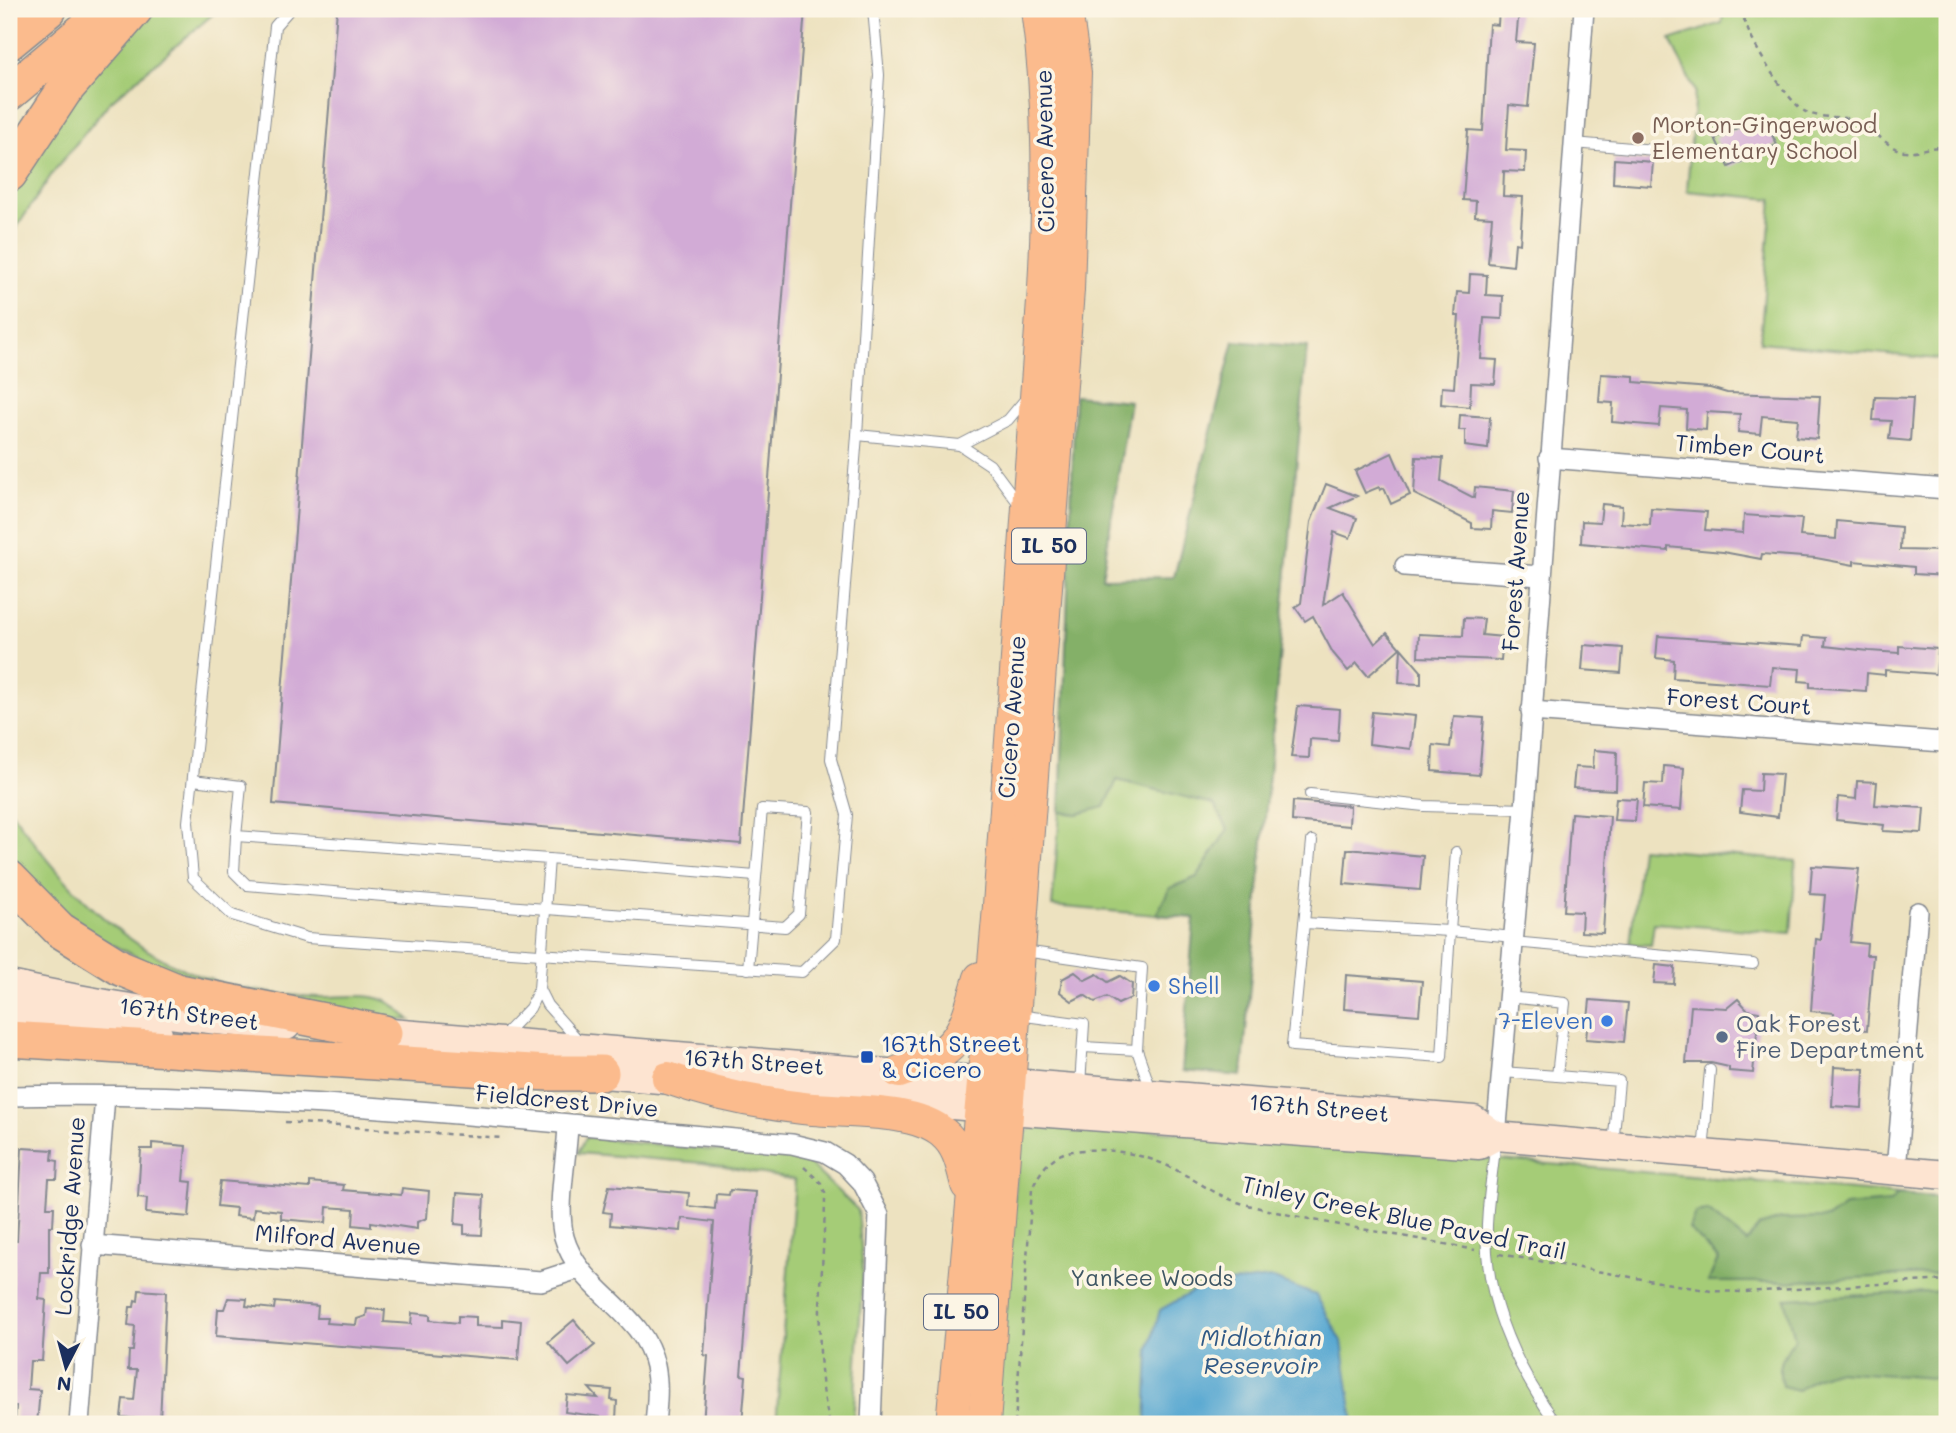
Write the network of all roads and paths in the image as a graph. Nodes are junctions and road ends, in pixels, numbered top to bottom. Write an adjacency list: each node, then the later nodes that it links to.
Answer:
1 (49, 9): 10 (highway)
2 (109, 9): 11 (highway)
3 (135, 9): 15 (highway)
4 (290, 9): 26 (lane)
5 (873, 9): 17 (lane)
6 (1037, 9): 16 (main road, Cicero Avenue / IL 50)
7 (1066, 9): 42 (main road, Cicero Avenue / IL 50)
8 (1584, 9): 12 (street, Forest Avenue)
9 (1743, 9): 13 (path)
10 (9, 42)
11 (9, 93)
12 (1574, 143): 14 (lane); 19 (street, Forest Avenue)
13 (1947, 148)
14 (1700, 154)
15 (9, 174)
16 (1037, 385): 18 (lane); 21 (main road, Cicero Avenue / IL 50)
17 (857, 435): 18 (lane); 45 (lane)
18 (960, 445): 21 (lane)
19 (1549, 458): 20 (street, Timber Court); 23 (street, Forest Avenue)
20 (1947, 489)
21 (1027, 514): 37 (main road, Cicero Avenue / IL 50)
22 (1405, 566): 23 (street)
23 (1541, 576): 24 (street, Forest Avenue)
24 (1531, 710): 25 (street, Forest Court); 28 (street, Forest Avenue)
25 (1943, 742)
26 (193, 780): 29 (lane); 43 (lane)
27 (1310, 794): 28 (lane)
28 (1525, 810): 41 (street, Forest Avenue)
29 (236, 836): 32 (lane); 35 (lane)
30 (1312, 841): 38 (lane)
31 (1456, 852): 40 (lane)
32 (549, 859): 33 (lane); 35 (lane)
33 (755, 876): 39 (lane); 39 (lane)
34 (9, 878): 51 (highway)
35 (545, 910): 39 (lane); 43 (lane)
36 (1918, 912): 74 (street)
37 (998, 919): 58 (main road); 63 (main road, Cicero Avenue / IL 50)
38 (1304, 923): 40 (lane); 40 (lane)
39 (751, 924): 45 (lane)
40 (1450, 931): 41 (lane)
41 (1514, 939): 44 (lane); 48 (street, Forest Avenue)
42 (1020, 951): 50 (main road, Cicero Avenue / IL 50); 55 (lane)
43 (542, 955): 45 (lane); 47 (lane)
44 (1753, 964)
45 (747, 969)
46 (9, 985): 51 (main road, 167th Street)
47 (539, 989): 53 (lane); 56 (lane)
48 (1507, 997): 59 (street, Forest Avenue); 60 (lane)
49 (9, 1008): 56 (main road, 167th Street)
50 (1016, 1015): 54 (lane); 63 (main road, Cicero Avenue / IL 50)
51 (384, 1033): 53 (main road, 167th Street)
52 (9, 1039): 56 (highway)
53 (496, 1042): 56 (main road, 167th Street)
54 (1083, 1047): 55 (lane); 62 (lane)
55 (1137, 1050): 64 (lane)
56 (594, 1061): 58 (main road, 167th Street); 61 (main road, 167th Street)
57 (1710, 1070): 72 (lane)
58 (899, 1072): 63 (main road, 167th Street)
59 (1501, 1072): 60 (lane); 69 (street, Forest Avenue)
60 (1558, 1076): 71 (lane)
61 (668, 1078): 63 (main road, 167th Street); 76 (main road)
62 (1079, 1089): 63 (main road, 167th Street); 64 (main road, 167th Street)
63 (996, 1095): 69 (main road, 167th Street); 76 (main road, Cicero Avenue / IL 50); 86 (main road, Cicero Avenue / IL 50)
64 (1153, 1095): 69 (main road, 167th Street)
65 (9, 1096): 66 (street, Fieldcrest Drive)
66 (105, 1096): 68 (street, Fieldcrest Drive); 77 (street, Lockridge Avenue)
67 (281, 1121): 70 (path)
68 (568, 1125): 79 (street); 84 (street, Fieldcrest Drive)
69 (1496, 1136): 71 (main road, 167th Street); 78 (lane)
70 (513, 1138)
71 (1613, 1146): 72 (main road, 167th Street)
72 (1703, 1154): 74 (main road, 167th Street)
73 (798, 1164): 83 (path)
74 (1896, 1170): 75 (main road, 167th Street)
75 (1947, 1175)
76 (971, 1199): 85 (main road, Cicero Avenue / IL 50)
77 (92, 1245): 79 (street, Milford Avenue); 81 (street, Lockridge Avenue)
78 (1487, 1252): 80 (path, Tinley Creek Blue Paved Trail); 87 (path, Tinley Creek Blue Paved Trail); 88 (lane)
79 (578, 1269): 82 (street)
80 (1947, 1280)
81 (79, 1424)
82 (655, 1424)
83 (830, 1424)
84 (871, 1424)
85 (952, 1424)
86 (984, 1424)
87 (1015, 1424)
88 (1557, 1424)

